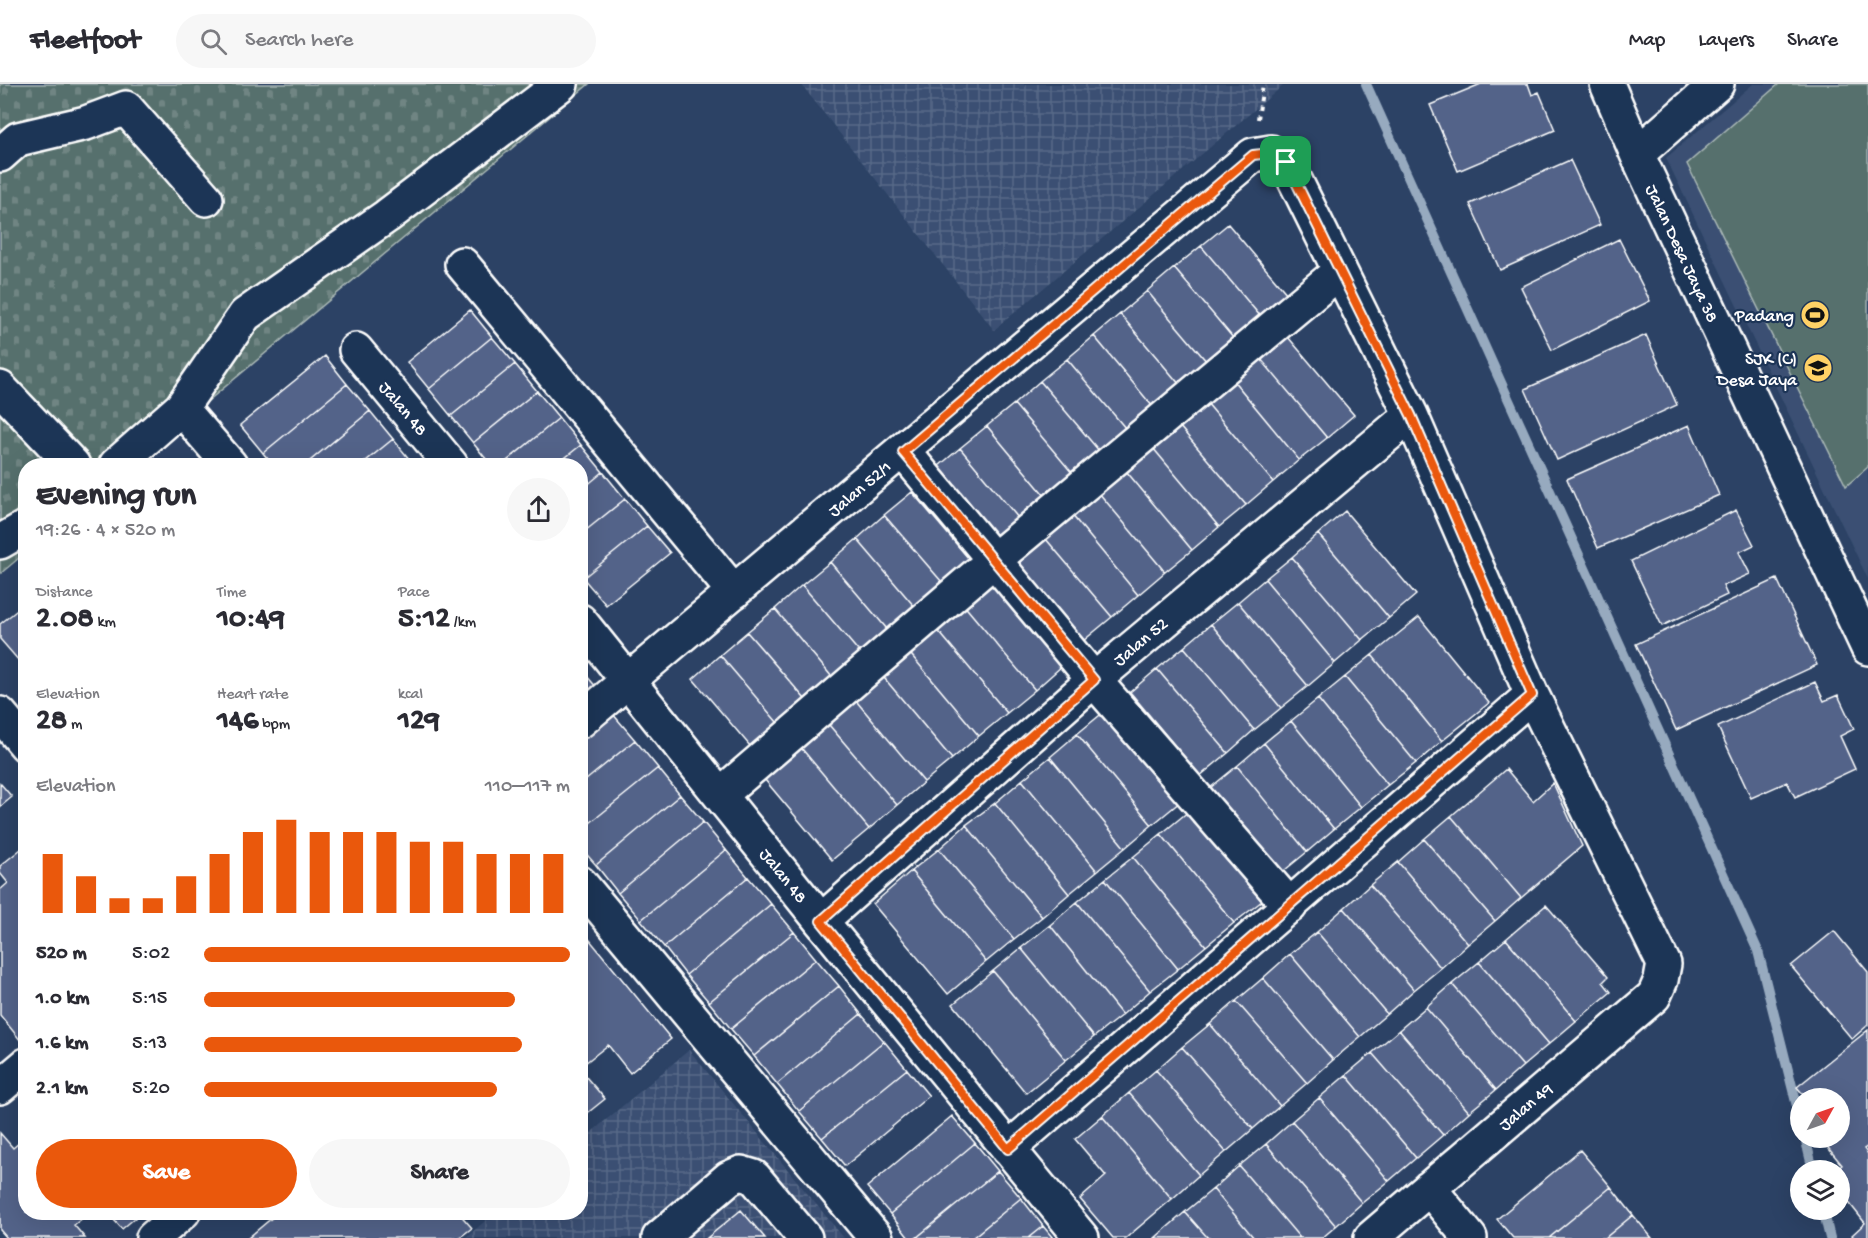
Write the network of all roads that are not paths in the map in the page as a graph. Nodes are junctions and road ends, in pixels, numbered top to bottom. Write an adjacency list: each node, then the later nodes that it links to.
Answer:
1 (561, 84): 11 (street)
2 (1607, 84): 5 (street, Jalan Desa Jaya 38)
3 (1717, 84): 5 (street)
4 (0, 154): 6 (street)
5 (1637, 154): 23 (street, Jalan Desa Jaya 38)
6 (206, 199)
7 (462, 264): 21 (street)
8 (1340, 271): 12 (street); 13 (street, Jalan 52/1); 20 (street)
9 (356, 351): 17 (street, Jalan 48)
10 (0, 388): 14 (street)
11 (182, 408): 15 (street); 16 (street)
12 (1411, 415): 25 (street, Jalan 52); 26 (street)
13 (903, 452): 20 (street); 21 (street, Jalan 52/1)
14 (66, 458)
15 (124, 458)
16 (224, 458)
17 (445, 458)
18 (18, 532): 19 (street)
19 (0, 542)
20 (994, 560): 25 (street); 30 (street)
21 (734, 592): 24 (street, Jalan 52/1)
22 (588, 631): 24 (street, Jalan 48)
23 (1868, 648)
24 (629, 680): 28 (street, Jalan 52/1); 30 (street, Jalan 48)
25 (1094, 680): 32 (street); 33 (street, Jalan 52)
26 (1532, 695): 32 (street); 37 (street, Jalan 49)
27 (0, 714): 29 (street)
28 (588, 714)
29 (18, 735)
30 (720, 795): 33 (street, Jalan 48)
31 (588, 893): 42 (street)
32 (1290, 906): 36 (street)
33 (821, 921): 36 (street, Jalan 48)
34 (18, 1072): 35 (street)
35 (0, 1087)
36 (1008, 1149): 43 (street, Jalan 48)
37 (1429, 1188): 44 (street, Jalan 49); 45 (street)
38 (174, 1220): 39 (street)
39 (153, 1238)
40 (659, 1238): 41 (street)
41 (805, 1238)
42 (876, 1238)
43 (1082, 1238)
44 (1371, 1238)
45 (1470, 1238)

